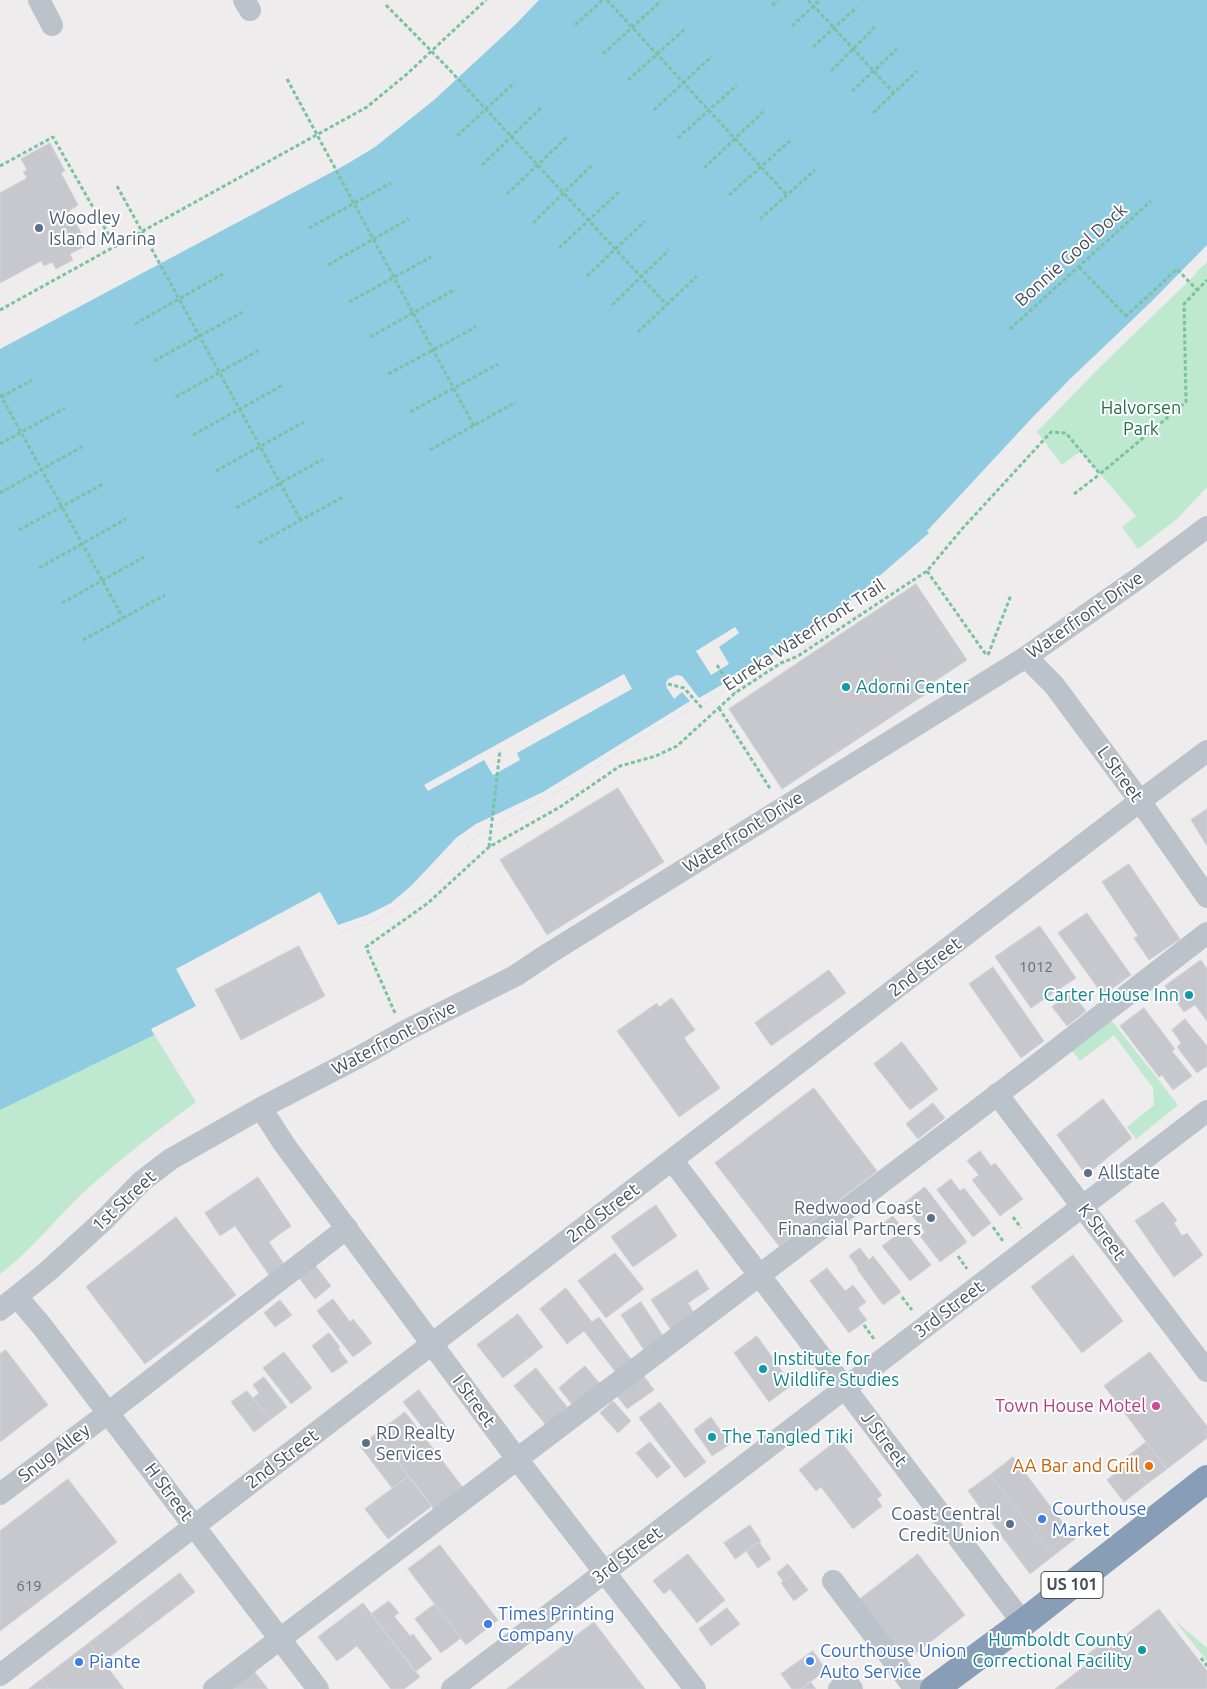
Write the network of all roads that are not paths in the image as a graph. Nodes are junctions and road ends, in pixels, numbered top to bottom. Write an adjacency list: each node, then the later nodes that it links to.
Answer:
1 (39, 0): 2 (street)
2 (52, 26)
3 (1207, 527): 4 (street, Waterfront Drive)
4 (1026, 656): 6 (street, L Street); 10 (street, Waterfront Drive)
5 (1207, 752): 6 (street, 2nd Street)
6 (1140, 801): 7 (street, L Street); 12 (street, 2nd Street)
7 (1207, 897)
8 (1207, 933): 9 (street)
9 (997, 1094): 13 (street, K Street); 15 (street)
10 (260, 1108): 14 (street, I Street); 16 (street, 1st Street)
11 (1207, 1110): 13 (street, 3rd Street)
12 (672, 1160): 15 (street, J Street); 17 (street, 2nd Street)
13 (1082, 1206): 18 (street, K Street); 19 (street, 3rd Street)
14 (346, 1228): 17 (street, I Street); 20 (street, Snug Alley)
15 (759, 1275): 19 (street, J Street); 21 (street)
16 (9, 1304): 20 (street, H Street)
17 (432, 1344): 21 (street, I Street); 24 (street, 2nd Street)
18 (1207, 1370)
19 (845, 1388): 25 (street, 3rd Street); 27 (street, J Street)
20 (108, 1413): 23 (street, Snug Alley); 24 (street, H Street)
21 (517, 1459): 25 (street, I Street); 28 (street)
22 (1207, 1479): 27 (highway, US 101)
23 (0, 1494)
24 (194, 1526): 28 (street, H Street); 29 (street, 2nd Street)
25 (605, 1572): 32 (street, 3rd Street); 33 (street, I Street)
26 (832, 1581): 36 (street)
27 (1024, 1623): 37 (highway, US 101)
28 (280, 1639): 30 (street); 31 (street, H Street)
29 (0, 1675)
30 (214, 1689)
31 (318, 1689)
32 (452, 1689)
33 (695, 1689)
34 (839, 1689): 35 (street)
35 (852, 1689)
36 (915, 1689)
37 (934, 1689)

